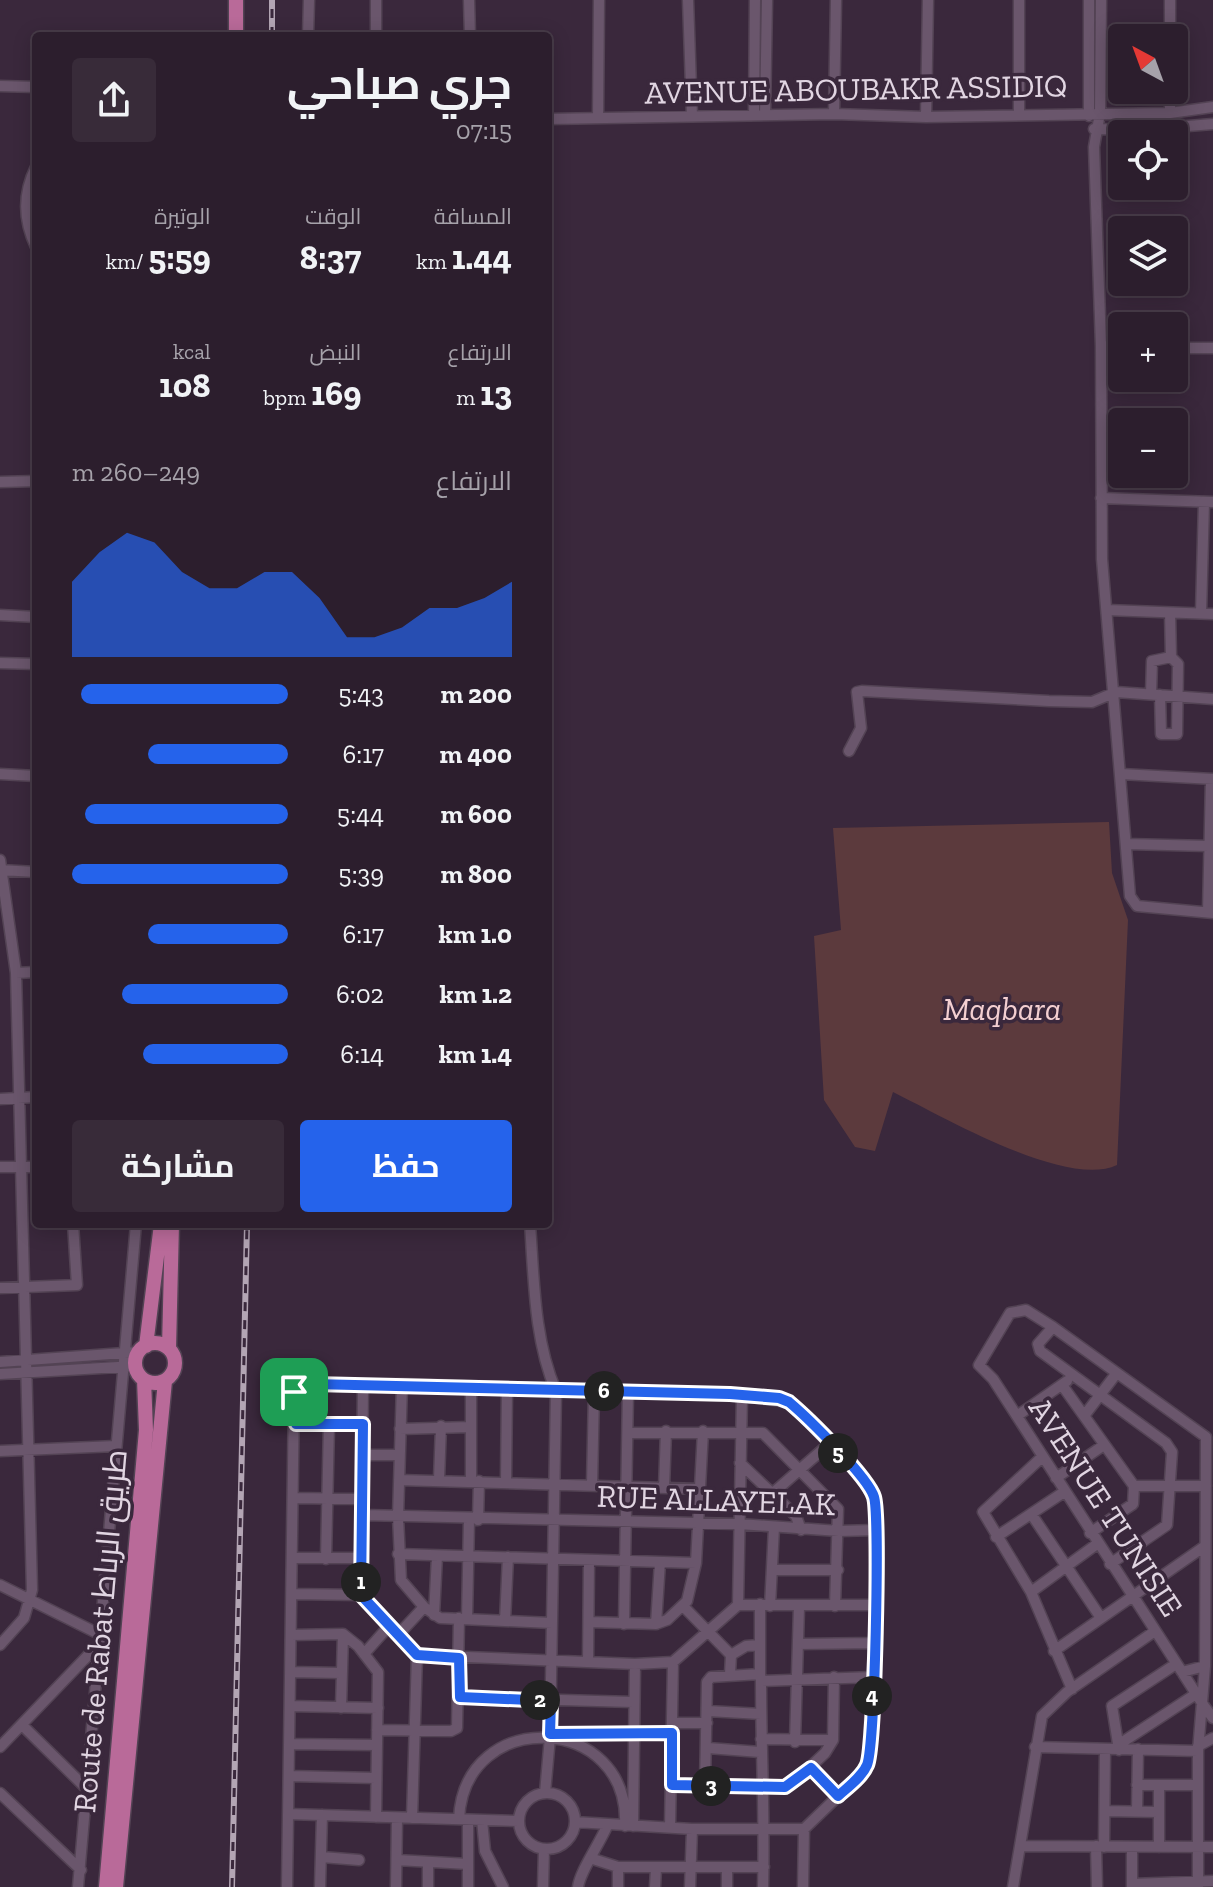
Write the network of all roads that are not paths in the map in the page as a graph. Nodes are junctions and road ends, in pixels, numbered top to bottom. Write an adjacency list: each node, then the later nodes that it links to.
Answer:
1 (236, 0): 16 (main road)
2 (309, 0): 17 (street)
3 (376, 0): 18 (street)
4 (469, 0): 19 (street)
5 (599, 0): 32 (street)
6 (688, 0): 30 (street)
7 (755, 0): 29 (street)
8 (767, 0): 29 (street)
9 (836, 0): 27 (street)
10 (928, 0): 31 (street)
11 (1019, 0): 28 (street)
12 (1089, 0): 24 (street)
13 (1101, 0): 25 (street)
14 (1170, 0): 15 (street)
15 (1170, 24)
16 (236, 32)
17 (308, 32)
18 (376, 32)
19 (470, 32)
20 (0, 86): 21 (street)
21 (32, 87)
22 (1170, 104): 26 (street)
23 (1213, 107): 26 (street, AVENUE ABOUBAKR ASSIDIQ)
24 (1088, 113): 25 (street, AVENUE ABOUBAKR ASSIDIQ); 28 (street, AVENUE ABOUBAKR ASSIDIQ); 35 (street)
25 (1100, 113): 26 (street, AVENUE ABOUBAKR ASSIDIQ); 35 (street)
26 (1170, 113)
27 (834, 114): 29 (street, AVENUE ABOUBAKR ASSIDIQ); 31 (street, AVENUE ABOUBAKR ASSIDIQ)
28 (1019, 114): 31 (street, AVENUE ABOUBAKR ASSIDIQ)
29 (760, 115): 30 (street, AVENUE ABOUBAKR ASSIDIQ)
30 (692, 116): 32 (street, AVENUE ABOUBAKR ASSIDIQ)
31 (926, 117)
32 (598, 118): 33 (street, AVENUE ABOUBAKR ASSIDIQ)
33 (552, 119)
34 (1213, 124): 35 (street, AVENUE ABOUBAKR ASSIDIQ)
35 (1094, 129): 38 (street)
36 (32, 176): 37 (street)
37 (32, 237)
38 (1101, 346): 39 (street); 44 (street)
39 (1108, 346)
40 (1188, 348): 41 (street)
41 (1213, 348)
42 (32, 481): 43 (street)
43 (0, 482)
44 (1101, 498): 45 (street); 46 (street)
45 (1208, 502): 48 (street)
46 (1107, 610): 47 (street); 55 (street)
47 (1170, 613): 48 (street); 52 (street)
48 (1201, 613): 49 (street)
49 (1213, 614)
50 (0, 615): 51 (street)
51 (32, 617)
52 (1171, 657): 56 (street); 57 (street)
53 (0, 663): 54 (street)
54 (32, 664)
55 (1116, 692): 56 (street); 59 (street); 61 (street)
56 (1155, 695): 57 (street); 57 (street)
57 (1178, 697): 58 (street)
58 (1213, 699)
59 (849, 751)
60 (0, 774): 62 (street)
61 (1121, 774): 63 (street); 65 (street)
62 (32, 776)
63 (1212, 779): 64 (street)
64 (1211, 817): 66 (street)
65 (1126, 844): 66 (street); 70 (street)
66 (1209, 846): 69 (street)
67 (0, 867): 68 (street); 72 (street)
68 (32, 871)
69 (1211, 873): 70 (street)
70 (1211, 913)
71 (32, 972): 72 (street)
72 (16, 973): 74 (street)
73 (32, 1097): 74 (street)
74 (19, 1098): 75 (street); 77 (street)
75 (0, 1099)
76 (0, 1167): 77 (street)
77 (21, 1167): 78 (street); 84 (street)
78 (32, 1167)
79 (73, 1228): 84 (street)
80 (136, 1228): 88 (street)
81 (160, 1228): 89 (main road)
82 (172, 1228): 87 (main road)
83 (530, 1228): 102 (street)
84 (25, 1287): 85 (street); 91 (street)
85 (0, 1288)
86 (1053, 1327): 93 (street); 94 (street); 107 (street, AVENUE TUNISIE)
87 (169, 1348): 89 (main road); 96 (main road)
88 (122, 1355): 89 (street); 89 (street); 91 (street)
89 (135, 1358): 91 (street); 95 (main road); 122 (street)
90 (0, 1362): 91 (street)
91 (26, 1367): 92 (street); 123 (street)
92 (0, 1374)
93 (1116, 1374): 106 (street); 119 (street)
94 (1072, 1377): 99 (street); 106 (street)
95 (144, 1380): 96 (main road); 318 (main road, Route de Rabat طريق الرباط)
96 (165, 1381): 319 (main road, Route de Rabat طريق الرباط)
97 (402, 1384): 98 (street); 100 (street); 114 (street)
98 (363, 1385): 109 (street); 111 (street)
99 (1062, 1385): 107 (street); 108 (street)
100 (471, 1388): 101 (street); 113 (street)
101 (507, 1389): 102 (street); 134 (street)
102 (556, 1391): 104 (street); 135 (street)
103 (628, 1391): 104 (street); 105 (street); 118 (street)
104 (594, 1392): 136 (street)
105 (742, 1395): 115 (street); 120 (street)
106 (1100, 1397): 108 (street); 139 (street)
107 (1017, 1416): 127 (street, AVENUE TUNISIE)
108 (1084, 1416): 121 (street)
109 (296, 1424): 110 (street); 145 (street)
110 (329, 1424): 111 (street); 146 (street)
111 (363, 1424): 125 (street)
112 (441, 1426): 113 (street); 114 (street); 131 (street)
113 (470, 1427): 133 (street)
114 (400, 1429): 126 (street)
115 (741, 1430): 117 (street); 128 (street); 129 (street)
116 (666, 1431): 117 (street); 118 (street); 141 (street)
117 (703, 1431): 142 (street)
118 (629, 1433): 137 (street)
119 (1210, 1438): 140 (street)
120 (829, 1444): 129 (street); 158 (street)
121 (1104, 1445): 130 (street); 138 (street)
122 (116, 1446): 123 (street); 207 (street)
123 (30, 1450): 124 (street); 185 (street)
124 (0, 1451)
125 (364, 1455): 126 (street); 147 (street)
126 (399, 1455): 132 (street)
127 (1041, 1458): 130 (street, AVENUE TUNISIE); 161 (street)
128 (740, 1463): 144 (street); 154 (street)
129 (801, 1469): 144 (street); 159 (street)
130 (1056, 1478): 143 (street, AVENUE TUNISIE)
131 (439, 1479): 132 (street); 133 (street)
132 (399, 1480): 150 (street)
133 (475, 1480): 134 (street); 151 (street)
134 (506, 1481): 135 (street)
135 (554, 1483): 136 (street); 152 (street)
136 (592, 1485): 137 (street)
137 (628, 1486): 141 (street); 153 (street)
138 (1134, 1486): 139 (street); 160 (street)
139 (1171, 1486): 140 (street); 176 (street)
140 (1206, 1486): 163 (street)
141 (664, 1488): 142 (street)
142 (700, 1489): 155 (street)
143 (1064, 1492): 149 (street); 160 (street, AVENUE TUNISIE)
144 (773, 1493): 157 (street)
145 (294, 1498): 146 (street); 168 (street)
146 (327, 1498): 147 (street); 170 (street)
147 (363, 1499): 148 (street)
148 (364, 1515): 150 (street, RUE ALLAYELAK); 169 (street)
149 (1032, 1515): 161 (street); 177 (street)
150 (398, 1517): 151 (street, RUE ALLAYELAK); 164 (street)
151 (473, 1520): 152 (street, RUE ALLAYELAK); 166 (street)
152 (554, 1521): 153 (street, RUE ALLAYELAK); 171 (street)
153 (625, 1524): 155 (street, RUE ALLAYELAK); 173 (street)
154 (739, 1524): 155 (street, RUE ALLAYELAK); 156 (street, RUE ALLAYELAK); 186 (street)
155 (698, 1525): 175 (street)
156 (774, 1527): 157 (street, RUE ALLAYELAK); 178 (street)
157 (801, 1530): 159 (street, RUE ALLAYELAK)
158 (876, 1530): 159 (street, RUE ALLAYELAK); 188 (street)
159 (839, 1531): 179 (street)
160 (1090, 1533): 162 (street, AVENUE TUNISIE)
161 (996, 1537): 181 (street)
162 (1097, 1544): 176 (street, AVENUE TUNISIE); 177 (street)
163 (1205, 1546): 184 (street); 221 (street)
164 (398, 1554): 165 (street); 191 (street)
165 (437, 1556): 166 (street); 193 (street)
166 (468, 1556): 167 (street); 194 (street)
167 (508, 1557): 171 (street); 196 (street)
168 (292, 1558): 170 (street); 182 (street)
169 (361, 1558): 170 (street); 183 (street)
170 (326, 1559)
171 (553, 1559): 172 (street); 198 (street)
172 (589, 1561): 173 (street); 197 (street)
173 (624, 1561): 174 (street); 199 (street)
174 (660, 1562): 175 (street); 200 (street)
175 (696, 1563): 189 (street)
176 (1110, 1564): 184 (street, AVENUE TUNISIE)
177 (1066, 1565): 181 (street); 195 (street)
178 (772, 1570): 179 (street); 187 (street)
179 (838, 1570): 190 (street)
180 (0, 1585): 185 (street)
181 (1031, 1592): 212 (street)
182 (292, 1594): 183 (street); 205 (street)
183 (361, 1595): 201 (street)
184 (1132, 1597): 195 (street); 203 (street, AVENUE TUNISIE)
185 (31, 1602): 207 (street); 210 (street)
186 (738, 1605): 187 (street); 202 (street)
187 (765, 1605): 192 (street); 211 (street)
188 (875, 1605): 190 (street); 208 (street)
189 (683, 1606): 200 (street); 202 (street)
190 (835, 1606): 192 (street)
191 (424, 1607): 193 (street); 206 (street)
192 (799, 1607): 209 (street)
193 (434, 1615): 194 (street)
194 (463, 1618): 196 (street); 216 (street)
195 (1101, 1618): 212 (street)
196 (505, 1621): 198 (street)
197 (589, 1622): 199 (street); 218 (street)
198 (552, 1623): 217 (street)
199 (624, 1624): 200 (street)
200 (656, 1624)
201 (389, 1626): 206 (street); 213 (street)
202 (706, 1630): 215 (street); 219 (street)
203 (1155, 1631): 222 (street, AVENUE TUNISIE); 230 (street)
204 (343, 1634): 205 (street); 213 (street); 224 (street)
205 (291, 1635): 223 (street)
206 (398, 1635): 214 (street)
207 (98, 1640): 243 (street); 272 (street)
208 (874, 1643): 209 (street); 227 (street)
209 (798, 1644): 229 (street)
210 (0, 1645)
211 (759, 1645): 215 (street); 228 (street)
212 (1054, 1651): 230 (street)
213 (364, 1654): 238 (street)
214 (417, 1655): 216 (street); 246 (street)
215 (731, 1655): 225 (street)
216 (459, 1658): 217 (street); 232 (street)
217 (551, 1660): 218 (street); 233 (street)
218 (588, 1662): 220 (street)
219 (673, 1662): 220 (street); 244 (street)
220 (635, 1664): 234 (street)
221 (1205, 1666): 222 (street); 236 (street)
222 (1179, 1668): 231 (street, AVENUE TUNISIE); 257 (street)
223 (291, 1672): 224 (street); 235 (street)
224 (341, 1673): 237 (street)
225 (730, 1674): 228 (street); 239 (street)
226 (834, 1677): 227 (street); 229 (street); 251 (street)
227 (873, 1677): 275 (street)
228 (760, 1678): 229 (street); 240 (street)
229 (797, 1680): 252 (street)
230 (1072, 1689): 256 (street)
231 (1196, 1694): 236 (street, AVENUE TUNISIE); 257 (street)
232 (460, 1697): 233 (street); 246 (street)
233 (551, 1701): 234 (street); 248 (street)
234 (633, 1702): 247 (street)
235 (290, 1706): 237 (street); 253 (street)
236 (1204, 1706): 241 (street, AVENUE TUNISIE); 259 (street)
237 (341, 1708): 238 (street)
238 (378, 1708): 245 (street)
239 (708, 1711): 240 (street); 242 (street)
240 (761, 1714): 250 (street)
241 (1213, 1718)
242 (707, 1723): 244 (street); 258 (street)
243 (22, 1725): 255 (street); 272 (street)
244 (672, 1728): 247 (street); 266 (street)
245 (377, 1730): 246 (street); 254 (street)
246 (414, 1731): 283 (street)
247 (633, 1733): 248 (street); 289 (street)
248 (550, 1735): 274 (street); 284 (street); 289 (street)
249 (1213, 1738): 259 (street)
250 (761, 1739): 252 (street); 262 (street)
251 (833, 1740): 252 (street); 263 (street)
252 (795, 1742)
253 (289, 1744): 254 (street); 264 (street)
254 (376, 1745): 265 (street)
255 (0, 1747)
256 (1035, 1747): 261 (street); 294 (street)
257 (1119, 1747): 260 (street); 261 (street)
258 (708, 1748): 262 (street); 269 (street)
259 (1198, 1748): 260 (street); 268 (street)
260 (1138, 1749): 267 (street)
261 (1105, 1750): 276 (street)
262 (760, 1752): 271 (street)
263 (811, 1768): 271 (street); 275 (street)
264 (289, 1776): 265 (street); 279 (street)
265 (376, 1778): 281 (street)
266 (672, 1785): 269 (street); 290 (street)
267 (1137, 1785): 270 (street); 277 (street)
268 (1198, 1785): 270 (street); 298 (street)
269 (705, 1786): 271 (street)
270 (1159, 1787): 278 (street)
271 (765, 1788): 292 (street)
272 (87, 1789): 312 (street)
273 (0, 1793): 312 (street)
274 (545, 1793): 286 (street); 287 (street)
275 (838, 1796): 293 (street)
276 (1105, 1811): 277 (street); 295 (street)
277 (1137, 1812): 278 (street)
278 (1158, 1812): 297 (street)
279 (288, 1814): 280 (street); 320 (street)
280 (322, 1815): 281 (street); 301 (street)
281 (376, 1817): 282 (street)
282 (397, 1818): 283 (street); 304 (street)
283 (412, 1818): 284 (street)
284 (464, 1819): 285 (street); 306 (street)
285 (482, 1820): 286 (street); 325 (street)
286 (519, 1821): 300 (street)
287 (575, 1822): 288 (street); 300 (street)
288 (607, 1826): 289 (street); 302 (street)
289 (629, 1826): 290 (street)
290 (670, 1827): 291 (street)
291 (692, 1829): 292 (street); 310 (street)
292 (764, 1829): 293 (street); 308 (street)
293 (804, 1829): 333 (street)
294 (1020, 1846): 295 (street); 334 (street)
295 (1100, 1846): 296 (street); 335 (street)
296 (1132, 1847): 297 (street); 315 (street)
297 (1159, 1847): 298 (street)
298 (1197, 1847): 299 (street); 314 (street)
299 (1213, 1847)
300 (544, 1849): 326 (street)
301 (322, 1857): 303 (street); 321 (street)
302 (593, 1859): 307 (street); 327 (street)
303 (359, 1860)
304 (397, 1860): 305 (street); 322 (street)
305 (428, 1863): 306 (street); 323 (street)
306 (468, 1864): 324 (street)
307 (618, 1867): 309 (street); 328 (street)
308 (764, 1867): 311 (street); 332 (street)
309 (656, 1868): 310 (street); 329 (street)
310 (691, 1868): 311 (street); 330 (street)
311 (727, 1868): 331 (street)
312 (81, 1870): 317 (street)
313 (1213, 1881): 314 (street)
314 (1198, 1884): 316 (street)
315 (1132, 1885): 316 (street)
316 (1157, 1885)
317 (78, 1887)
318 (106, 1887)
319 (116, 1887)
320 (287, 1887)
321 (320, 1887)
322 (396, 1887)
323 (428, 1887)
324 (468, 1887)
325 (503, 1887)
326 (543, 1887)
327 (578, 1887)
328 (618, 1887)
329 (655, 1887)
330 (690, 1887)
331 (727, 1887)
332 (763, 1887)
333 (803, 1887)
334 (1013, 1887)
335 (1097, 1887)

